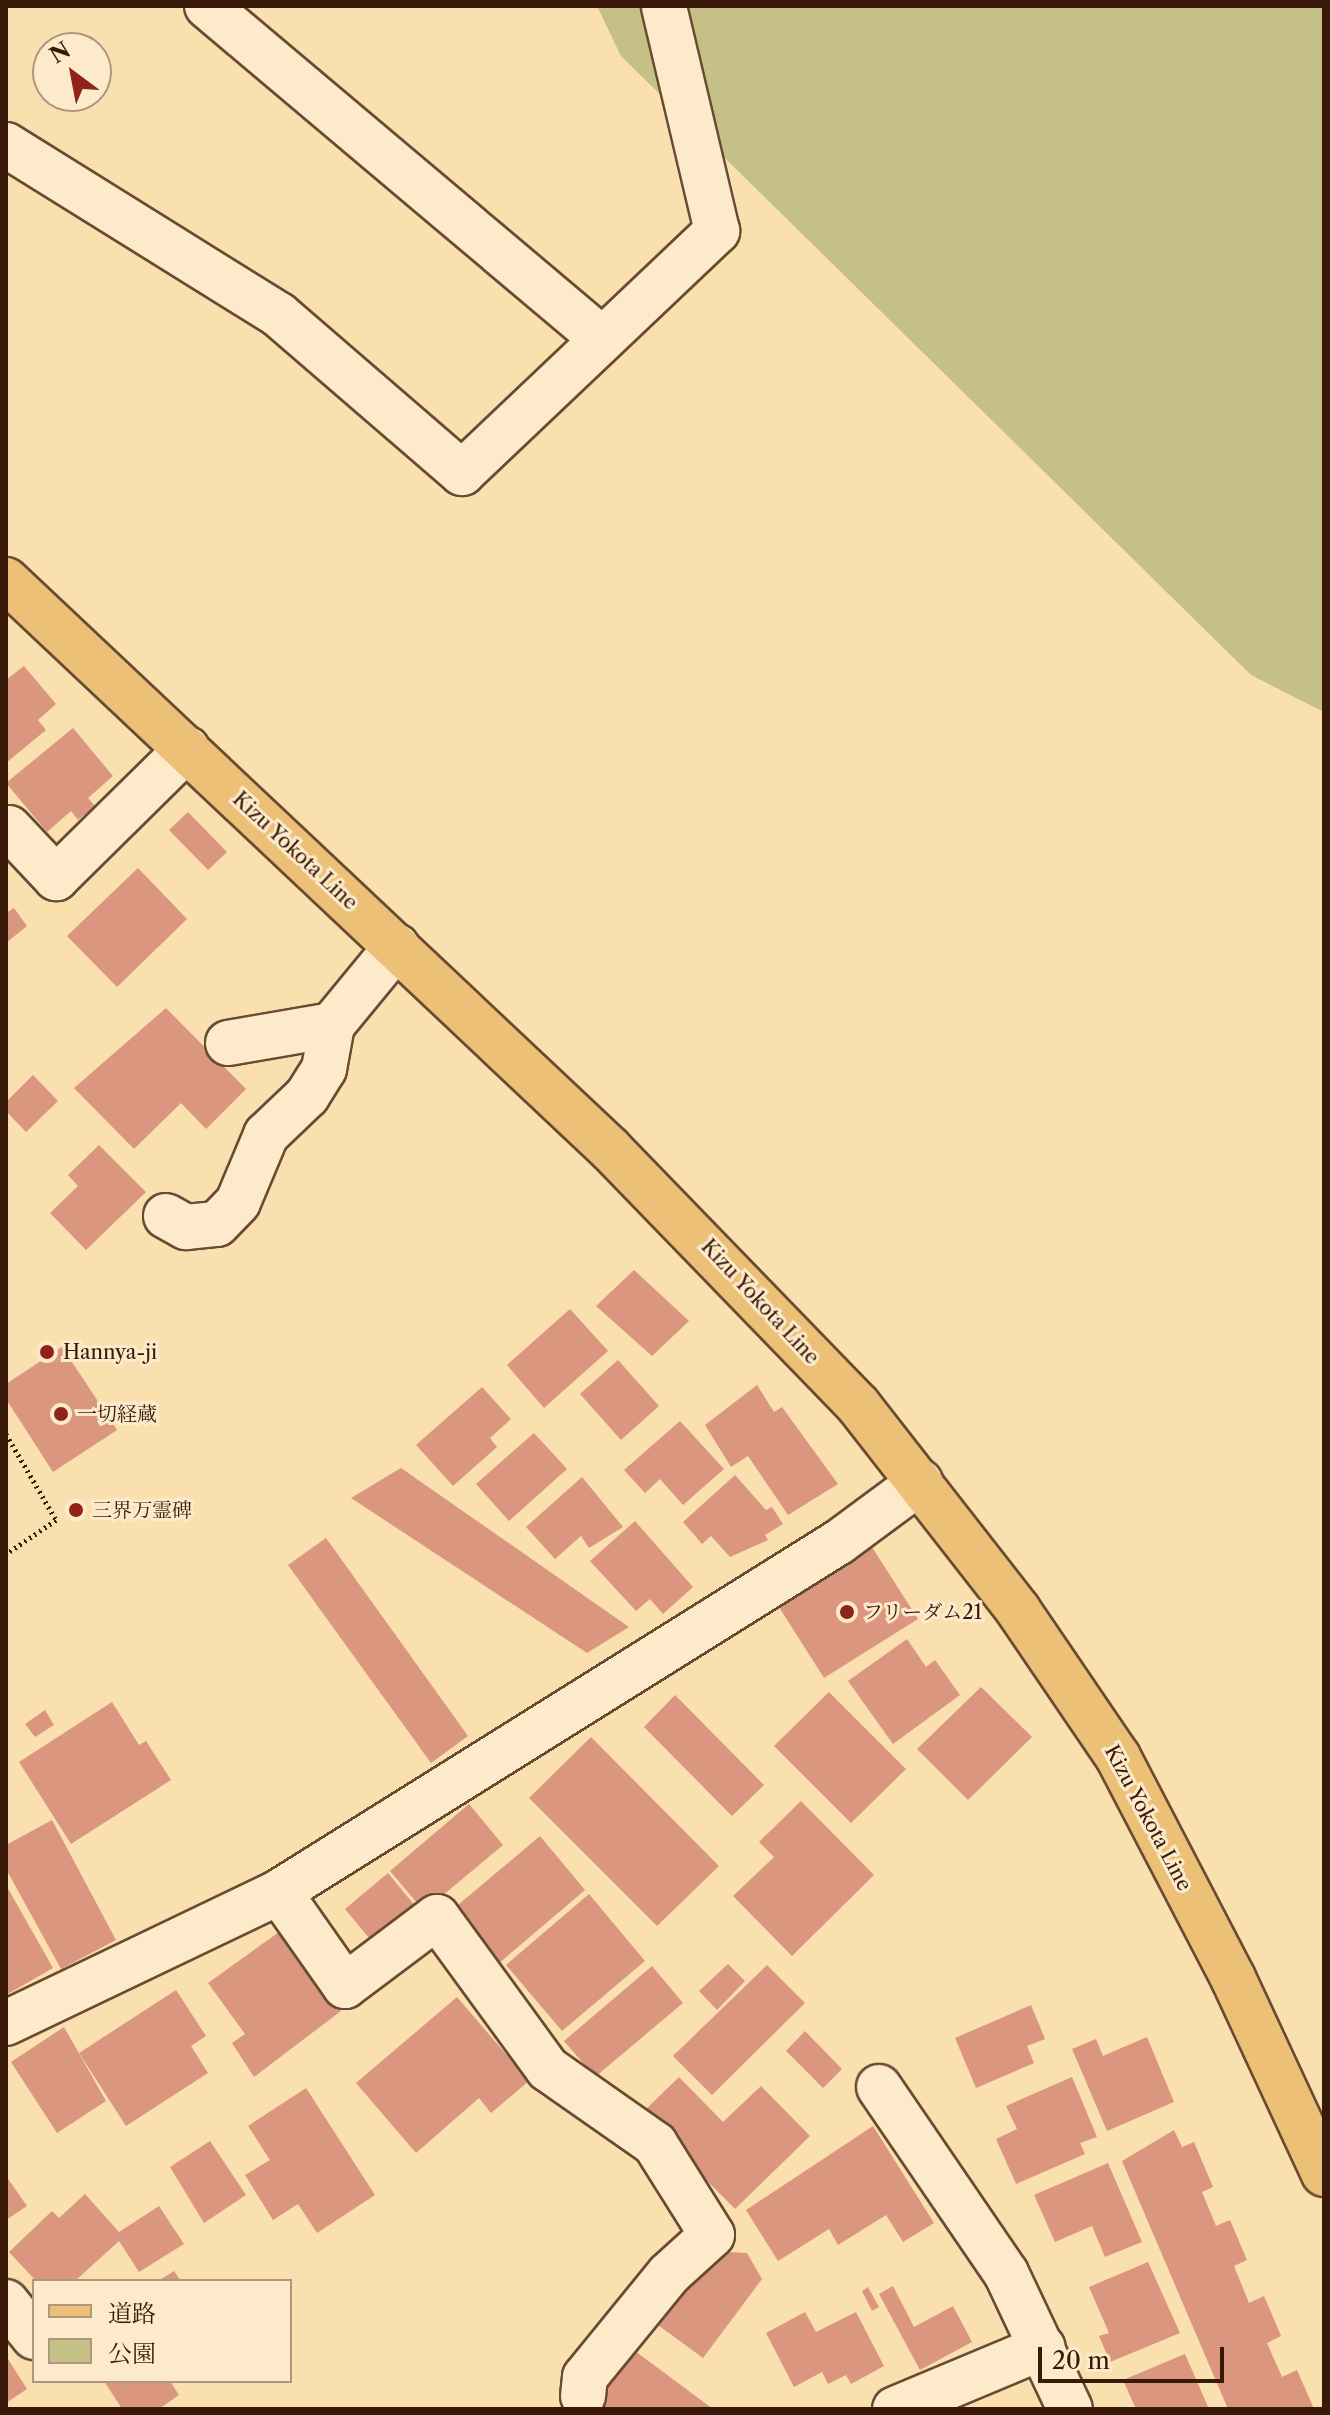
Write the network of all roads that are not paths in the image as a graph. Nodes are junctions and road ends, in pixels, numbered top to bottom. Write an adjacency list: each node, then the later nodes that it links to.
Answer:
1 (207, 6): 4 (street)
2 (664, 6): 4 (street)
3 (6, 145): 4 (street)
4 (602, 339)
5 (6, 580): 6 (main road, Kizu Yokota Line)
6 (187, 749): 7 (street); 8 (main road, Kizu Yokota Line)
7 (9, 828)
8 (397, 946): 9 (street); 12 (main road, Kizu Yokota Line)
9 (332, 1025): 10 (street); 11 (street)
10 (228, 1043)
11 (166, 1216)
12 (920, 1482): 13 (street); 16 (main road, Kizu Yokota Line)
13 (279, 1892): 14 (street); 20 (street)
14 (6, 2023)
15 (879, 2087): 19 (street)
16 (1324, 2174)
17 (6, 2302): 18 (street)
18 (32, 2334)
19 (1043, 2347): 21 (street); 22 (street)
20 (583, 2396)
21 (895, 2409)
22 (1070, 2409)

